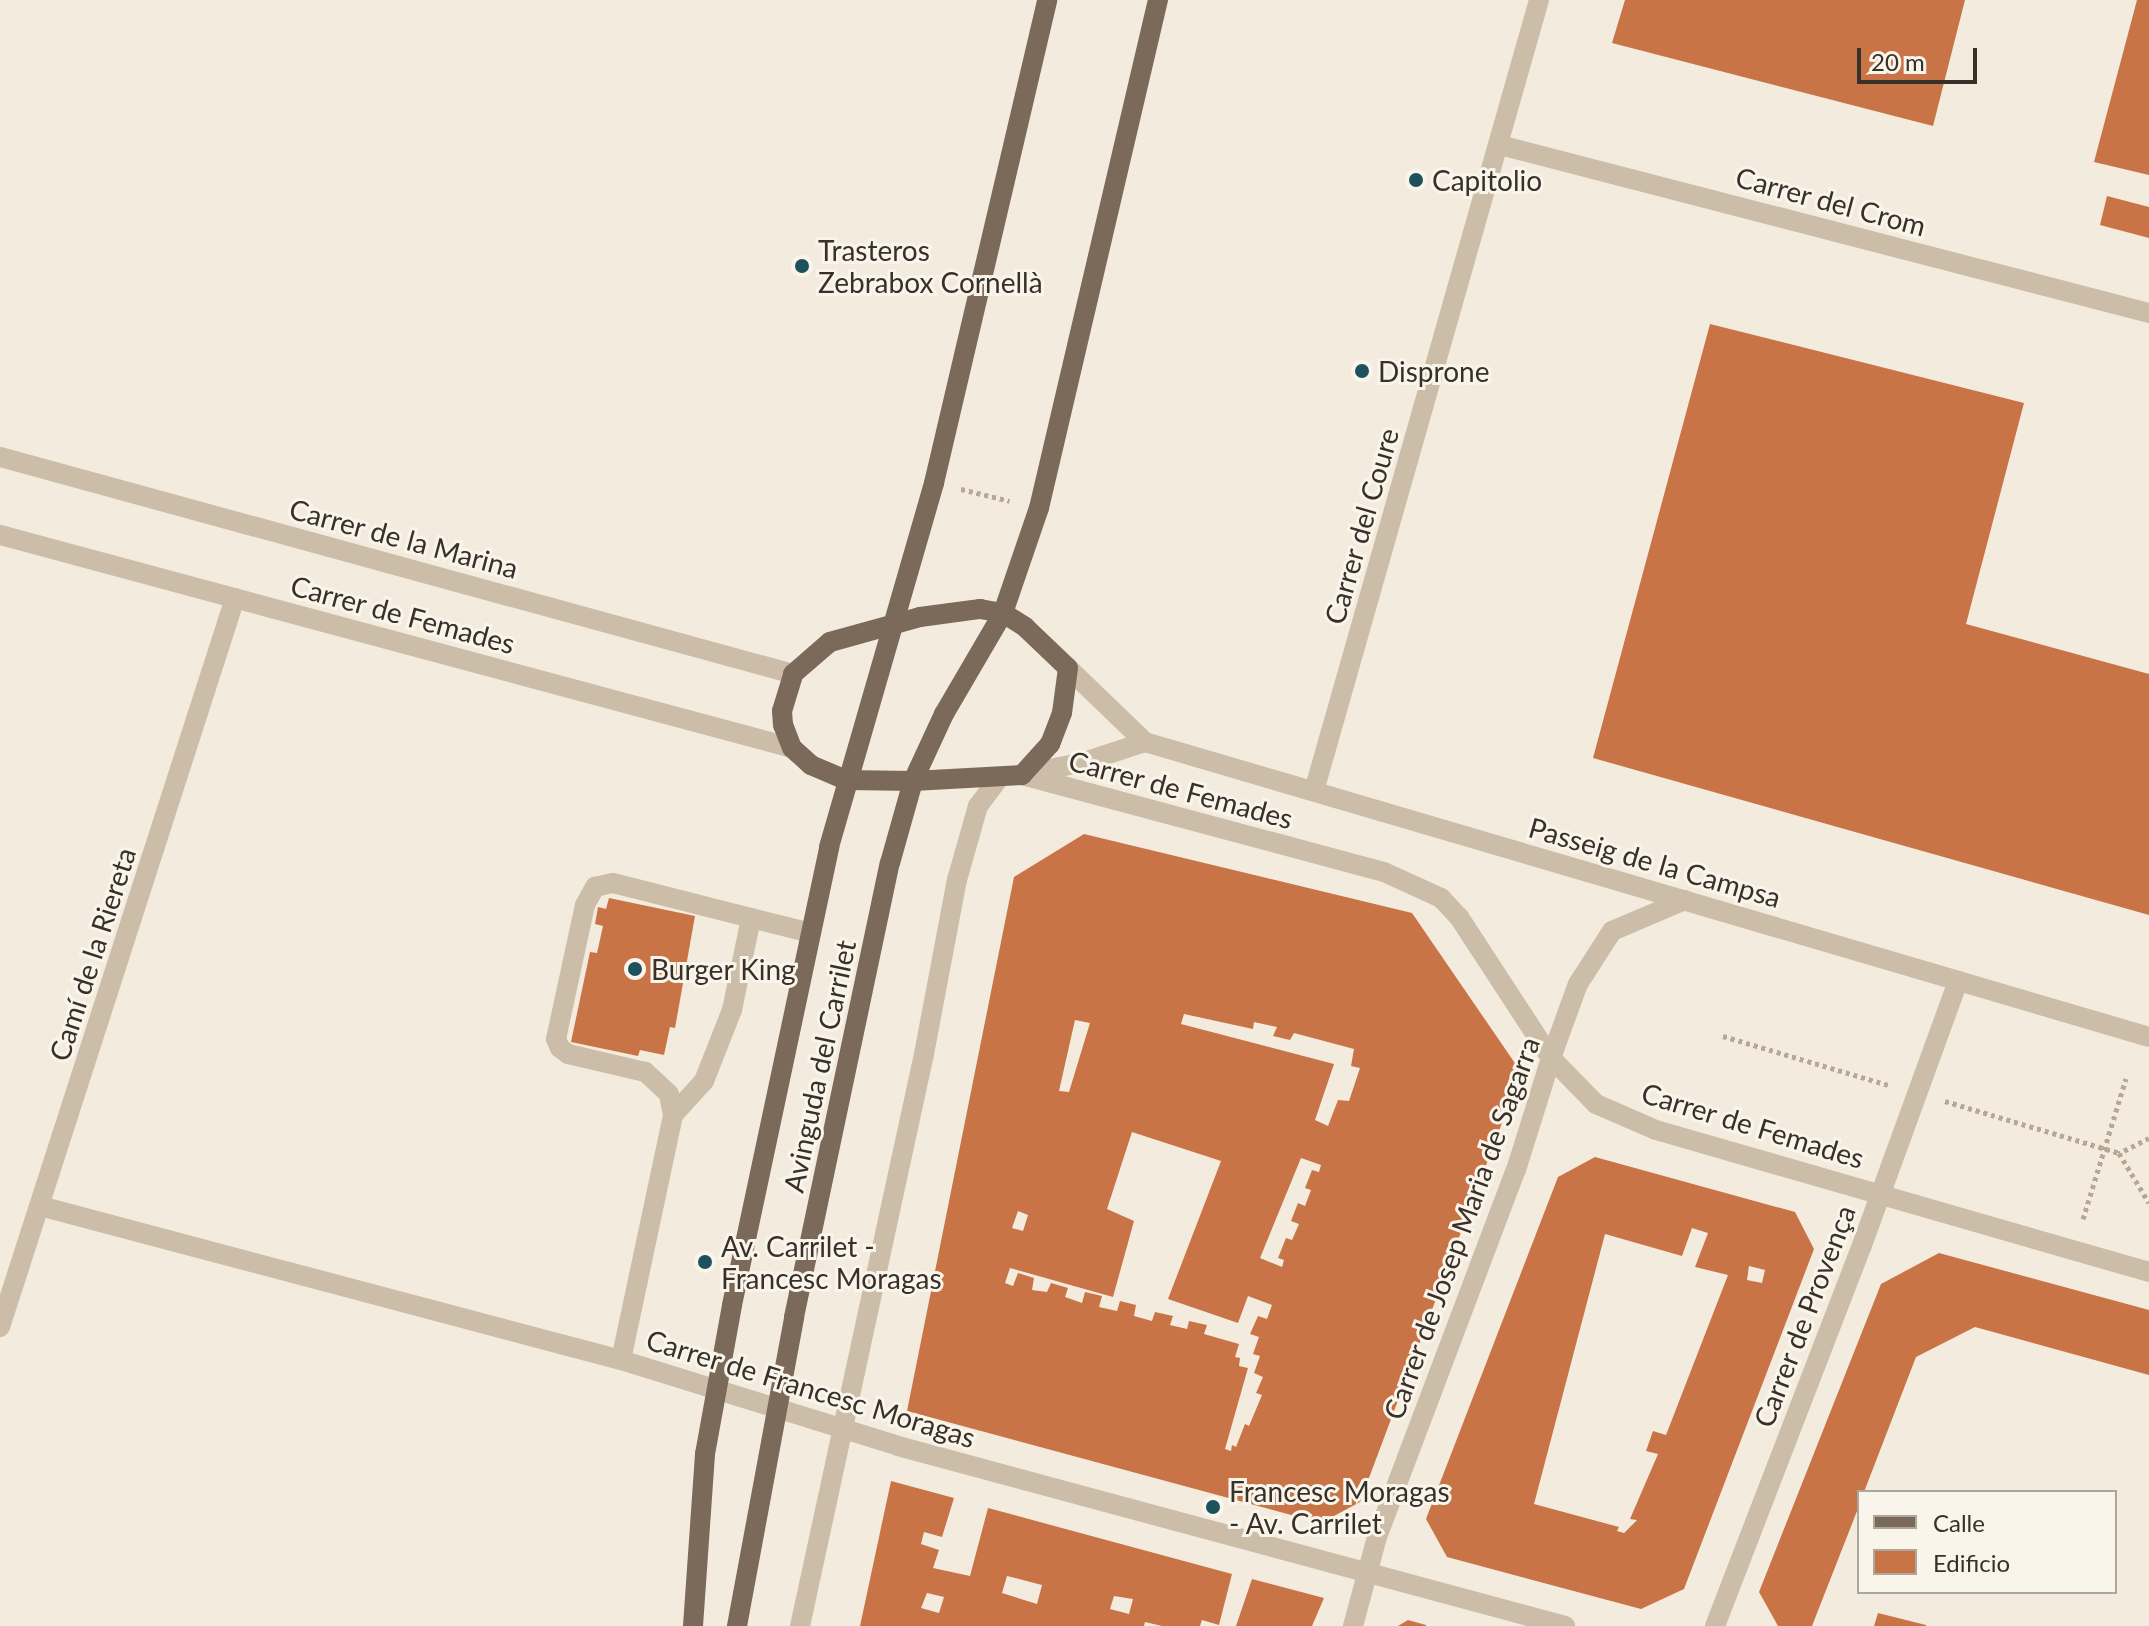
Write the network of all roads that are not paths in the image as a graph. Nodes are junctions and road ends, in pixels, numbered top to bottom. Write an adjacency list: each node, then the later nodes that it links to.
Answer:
1 (1047, 0): 10 (main road, Avinguda del Carrilet)
2 (1158, 0): 9 (main road, Avinguda del Carrilet)
3 (1539, 0): 4 (street, Carrer del Coure)
4 (1500, 145): 5 (street, Carrer del Crom); 19 (street, Carrer del Coure)
5 (2149, 313)
6 (0, 457): 12 (street, Carrer de la Marina)
7 (0, 535): 8 (street, Carrer de Femades)
8 (235, 598): 14 (street, Carrer de Femades); 28 (street, Camí de la Riereta)
9 (1003, 613): 10 (main road); 11 (main road); 18 (main road, Avinguda del Carrilet)
10 (896, 623): 12 (main road); 17 (main road, Avinguda del Carrilet)
11 (1068, 668): 13 (street); 15 (main road)
12 (793, 674): 14 (main road)
13 (1145, 742): 15 (street); 19 (street, Passeig de la Campsa)
14 (792, 748): 17 (main road)
15 (1022, 775): 16 (main road); 25 (street, Carrer de Femades)
16 (1000, 777): 18 (main road); 34 (street)
17 (846, 780): 18 (main road); 22 (main road, Avinguda del Carrilet)
18 (913, 781): 33 (main road, Avinguda del Carrilet)
19 (1314, 791): 20 (street, Passeig de la Campsa)
20 (1685, 900): 23 (street, Passeig de la Campsa); 25 (street, Carrer de Josep Maria de Sagarra)
21 (751, 918): 22 (street); 26 (street); 26 (street)
22 (811, 933): 32 (main road, Avinguda del Carrilet)
23 (1958, 981): 24 (street, Passeig de la Campsa); 27 (street, Carrer de Provença)
24 (2149, 1037)
25 (1551, 1058): 27 (street, Carrer de Femades); 35 (street, Carrer de Josep Maria de Sagarra)
26 (673, 1115): 31 (street)
27 (1880, 1192): 29 (street, Carrer de Femades); 41 (street, Carrer de Provença)
28 (40, 1206): 30 (street, Camí de la Riereta); 31 (street, Carrer de Francesc Moragas)
29 (2149, 1272)
30 (0, 1327)
31 (621, 1360): 32 (street, Carrer de Francesc Moragas)
32 (717, 1390): 33 (street, Carrer de Francesc Moragas); 36 (main road, Avinguda del Carrilet)
33 (777, 1408): 34 (street, Carrer de Francesc Moragas); 37 (main road, Avinguda del Carrilet)
34 (841, 1428): 35 (street, Carrer de Francesc Moragas); 38 (street)
35 (1369, 1574): 39 (street, Carrer de Josep Maria de Sagarra); 40 (street, Carrer de Francesc Moragas)
36 (693, 1626)
37 (737, 1626)
38 (800, 1626)
39 (1353, 1626)
40 (1565, 1626)
41 (1715, 1626)

